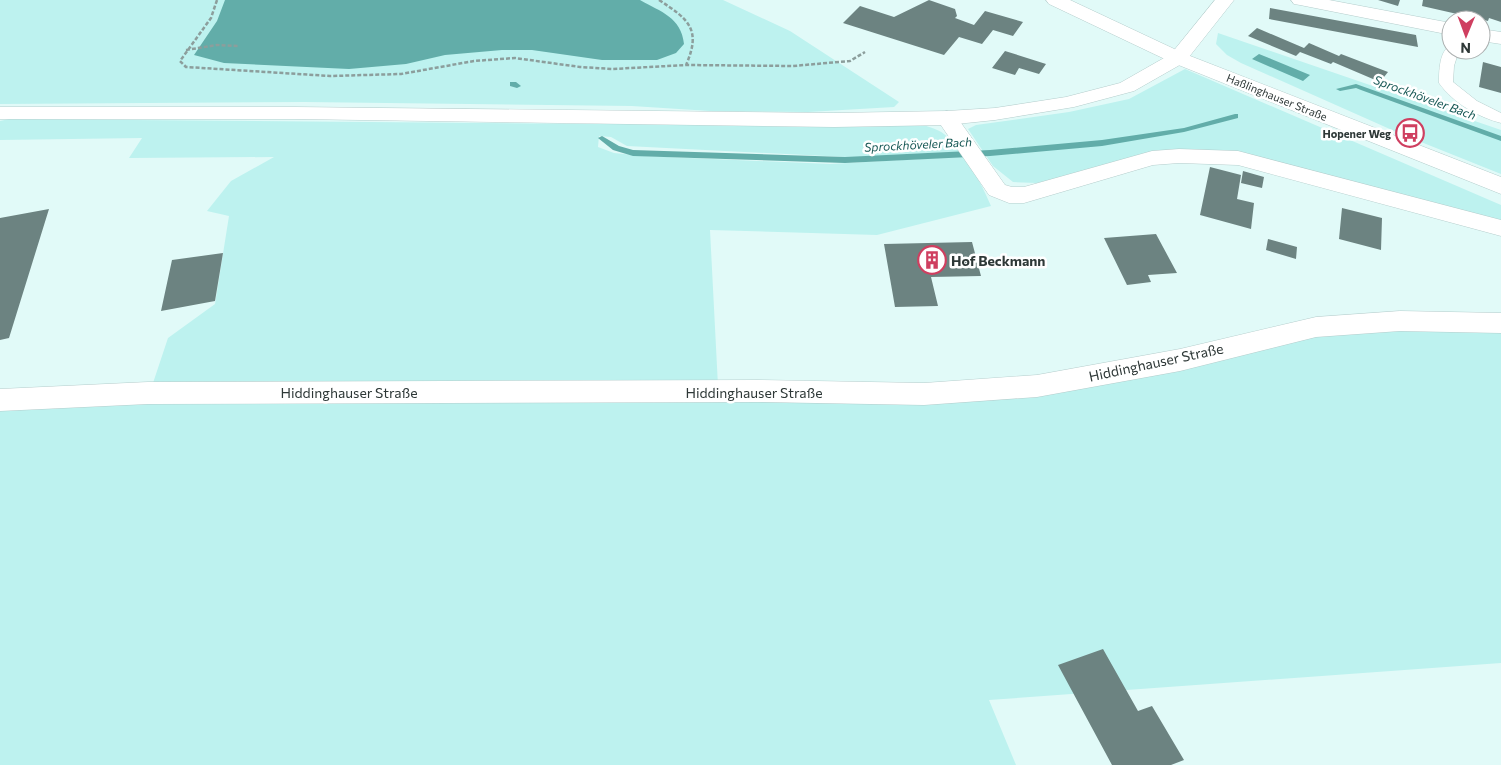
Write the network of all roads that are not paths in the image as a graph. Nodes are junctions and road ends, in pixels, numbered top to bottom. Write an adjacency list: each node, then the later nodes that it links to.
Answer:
1 (1055, 0): 5 (street, Haßlinghauser Straße)
2 (1225, 0): 5 (street)
3 (1300, 0): 4 (street)
4 (1441, 27)
5 (1178, 58): 8 (street); 10 (street, Haßlinghauser Straße)
6 (1449, 60): 9 (lane)
7 (0, 112): 8 (street)
8 (946, 118): 11 (street)
9 (1501, 118)
10 (1501, 186)
11 (1501, 228)
12 (1501, 323): 13 (street, Hiddinghauser Straße)
13 (0, 400)

